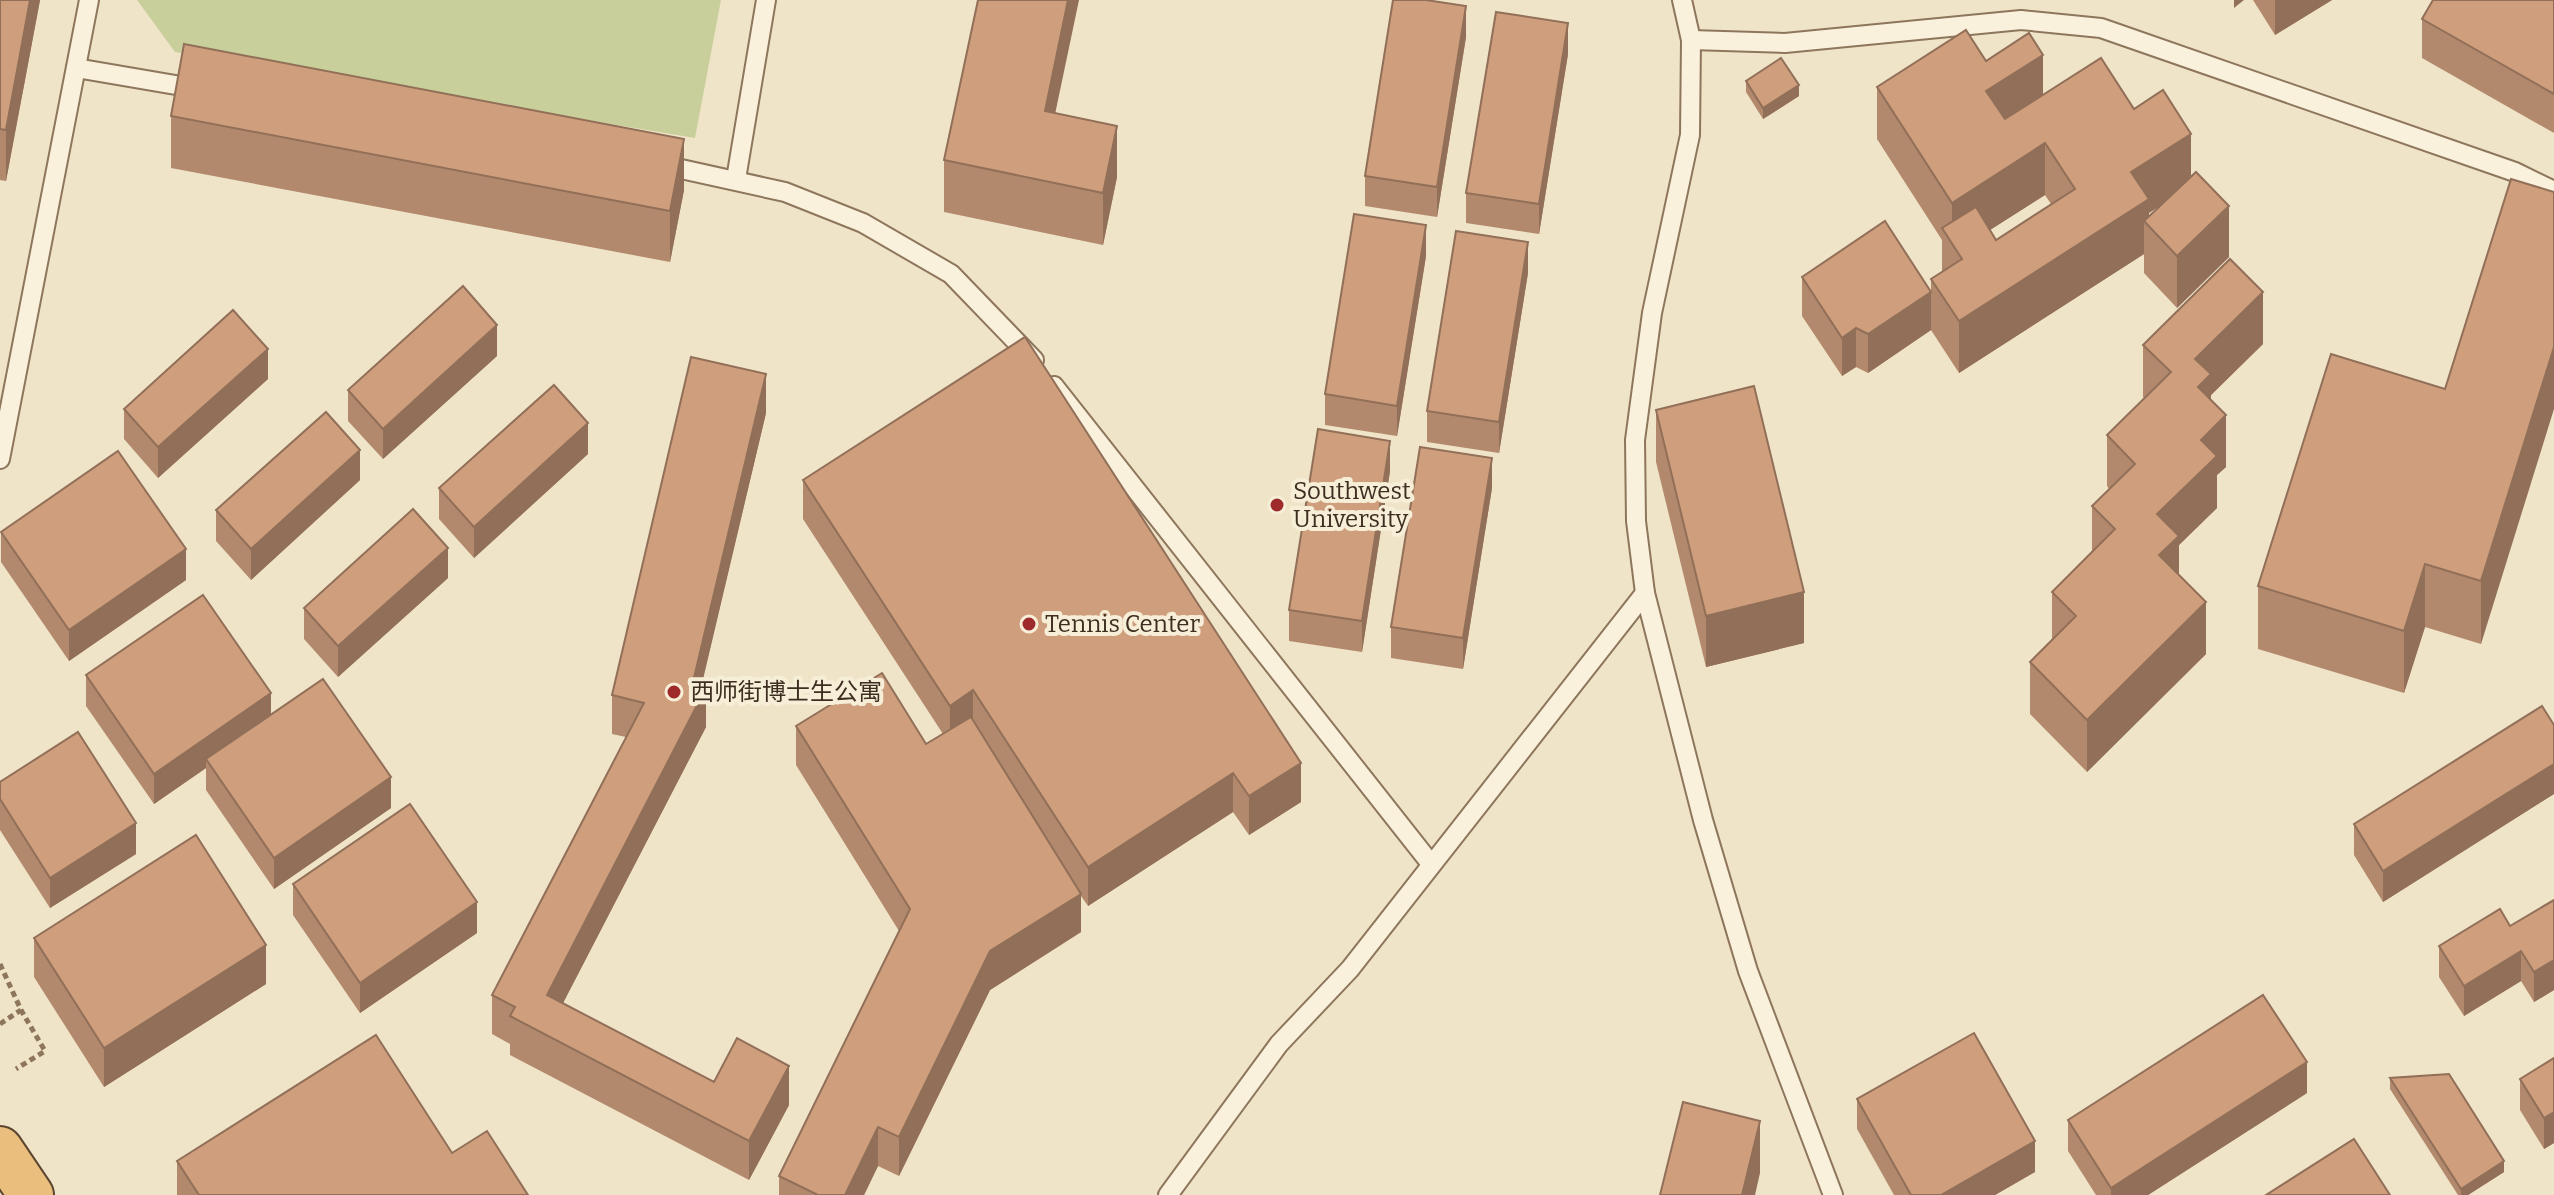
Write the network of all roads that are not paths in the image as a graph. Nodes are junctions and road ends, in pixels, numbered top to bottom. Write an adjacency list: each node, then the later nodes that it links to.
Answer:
1 (89, 0): 5 (lane)
2 (766, 0): 8 (lane)
3 (1682, 0): 4 (lane)
4 (1691, 40): 9 (lane); 11 (lane)
5 (76, 68): 6 (lane); 10 (lane)
6 (215, 91)
7 (650, 162): 8 (lane)
8 (736, 179): 12 (lane)
9 (2554, 191)
10 (0, 459)
11 (1645, 593): 12 (lane); 16 (lane)
12 (1431, 864): 15 (lane)
13 (0, 1149): 14 (highway)
14 (31, 1195)
15 (1168, 1195)
16 (1833, 1195)

